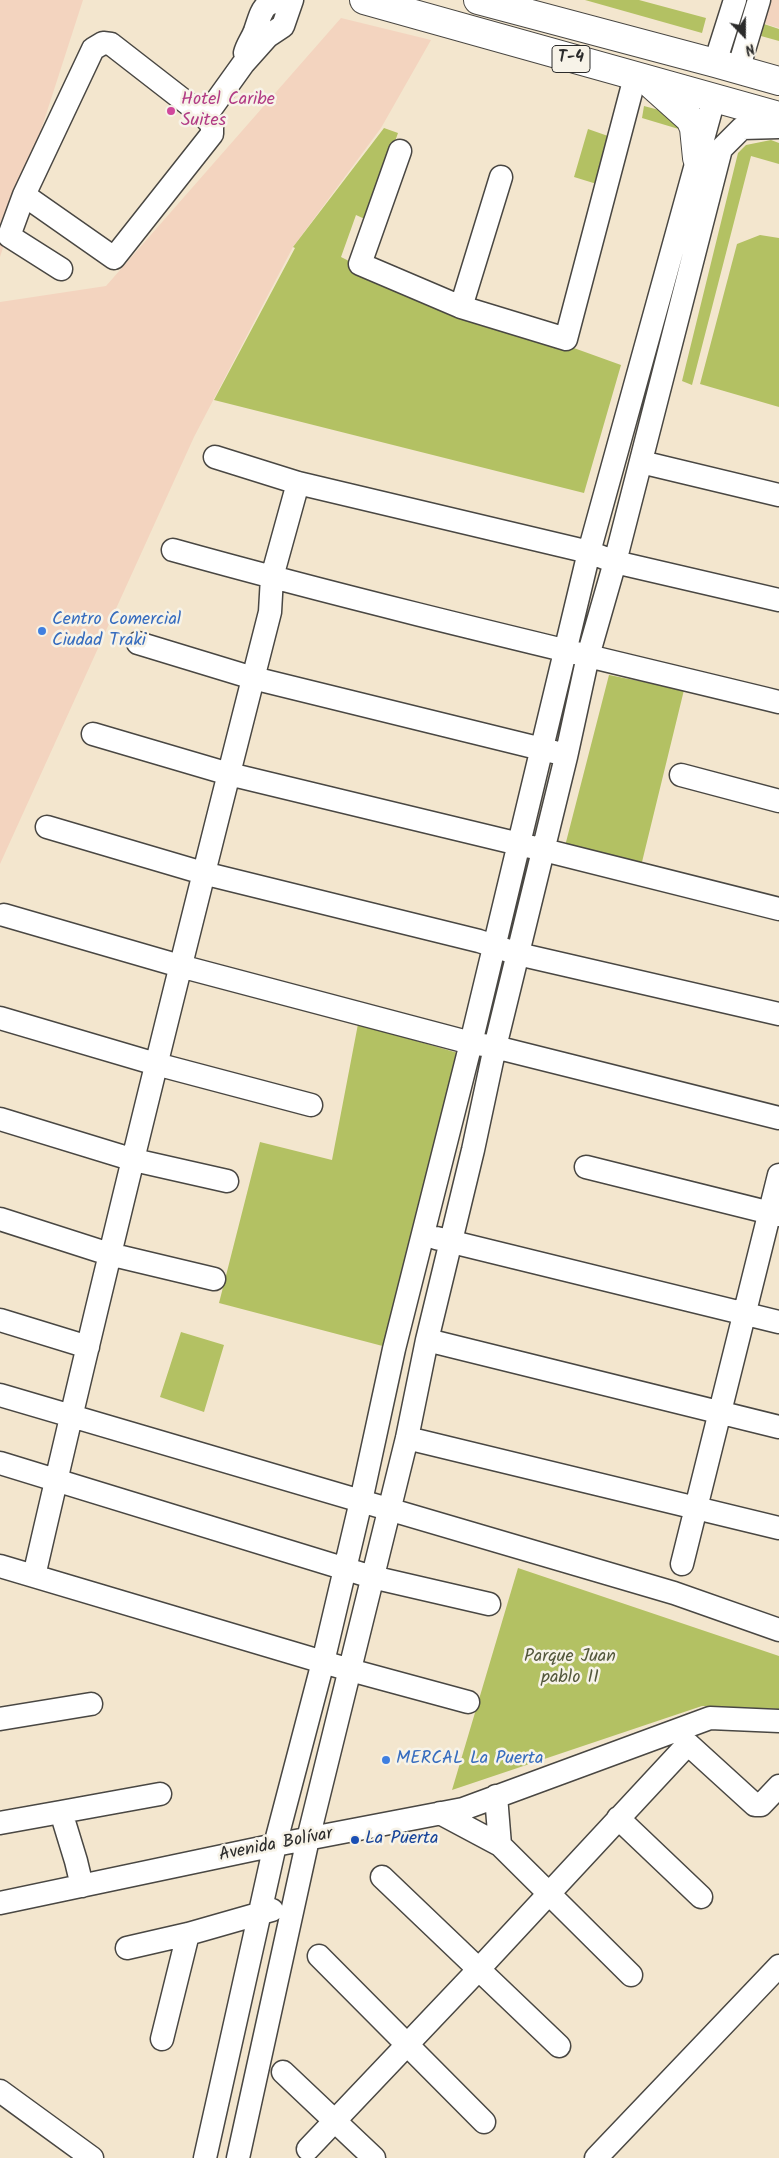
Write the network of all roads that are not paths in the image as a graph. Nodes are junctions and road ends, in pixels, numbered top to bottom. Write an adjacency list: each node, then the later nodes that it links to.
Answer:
1 (291, 0): 12 (street)
2 (364, 0): 8 (highway, T-4)
3 (478, 0): 6 (highway, T-4)
4 (735, 0): 7 (street)
5 (759, 0): 7 (street)
6 (529, 7): 7 (highway, T-4)
7 (726, 66): 9 (highway, T-4)
8 (641, 79): 10 (highway, T-4); 15 (highway); 19 (street)
9 (779, 82)
10 (714, 99): 11 (highway, T-4); 15 (street)
11 (779, 116)
12 (205, 117): 17 (street); 17 (street)
13 (779, 126): 21 (street)
14 (400, 151): 19 (street)
15 (697, 158): 25 (street)
16 (501, 177): 19 (street)
17 (24, 195): 18 (street)
18 (62, 269)
19 (461, 306)
20 (215, 457): 22 (street)
21 (641, 462): 23 (street); 26 (street)
22 (298, 483): 25 (street); 27 (street)
23 (779, 495)
24 (173, 550): 27 (street)
25 (589, 552): 26 (street); 30 (street)
26 (615, 562): 28 (street); 31 (street)
27 (272, 578): 30 (street); 32 (street)
28 (779, 600)
29 (138, 643): 32 (street)
30 (566, 652): 31 (street); 35 (street)
31 (588, 656): 33 (street); 36 (street)
32 (254, 678): 35 (street); 37 (street)
33 (779, 702)
34 (93, 734): 37 (street)
35 (541, 748): 36 (street); 41 (street)
36 (566, 756): 42 (street)
37 (228, 774): 41 (street); 43 (street)
38 (682, 775): 39 (street)
39 (779, 801)
40 (47, 827): 43 (street)
41 (518, 844): 42 (street); 46 (street)
42 (544, 850): 44 (street); 47 (street)
43 (203, 873): 46 (street); 48 (street)
44 (779, 910)
45 (4, 914): 48 (street)
46 (494, 946): 47 (street); 51 (street)
47 (518, 954): 49 (street); 52 (street)
48 (180, 966): 51 (street); 53 (street)
49 (779, 1014)
50 (0, 1018): 53 (street)
51 (471, 1043): 52 (street); 63 (street)
52 (495, 1047): 55 (street); 64 (street)
53 (156, 1064): 54 (street); 57 (street)
54 (312, 1105)
55 (779, 1118)
56 (0, 1119): 57 (street)
57 (134, 1160): 60 (street); 65 (street)
58 (586, 1167): 61 (street)
59 (779, 1175): 61 (street)
60 (227, 1181)
61 (775, 1214): 67 (street)
62 (0, 1220): 65 (street)
63 (423, 1234): 64 (street); 79 (street)
64 (451, 1242): 67 (street); 70 (street)
65 (109, 1254): 66 (street); 71 (street)
66 (214, 1279)
67 (745, 1314): 69 (street); 73 (street)
68 (0, 1320): 71 (street)
69 (779, 1322)
70 (427, 1340): 73 (street); 76 (street)
71 (88, 1347): 74 (street)
72 (0, 1395): 74 (street)
73 (720, 1413): 75 (street); 80 (street)
74 (72, 1416): 78 (street); 79 (street)
75 (779, 1427)
76 (407, 1438): 80 (street); 81 (street)
77 (0, 1463): 78 (street)
78 (56, 1480): 85 (street); 86 (street)
79 (362, 1501): 81 (street); 85 (street)
80 (697, 1508): 82 (street); 83 (street)
81 (389, 1509): 87 (street); 89 (street)
82 (779, 1528)
83 (682, 1564)
84 (0, 1566): 86 (street)
85 (345, 1568): 87 (street); 90 (street)
86 (34, 1576): 90 (street)
87 (372, 1577): 88 (street); 91 (street)
88 (489, 1604)
89 (779, 1630)
90 (323, 1662): 91 (street); 104 (street)
91 (350, 1670): 92 (street); 103 (street)
92 (468, 1702)
93 (91, 1704): 94 (street)
94 (0, 1719)
95 (779, 1722): 98 (street, Avenida Bolívar)
96 (779, 1786): 101 (street)
97 (160, 1794): 99 (street)
98 (496, 1796): 100 (street, Avenida Bolívar); 105 (street)
99 (61, 1812): 102 (street); 107 (street)
100 (440, 1813): 103 (street, Avenida Bolívar); 105 (street)
101 (618, 1818): 108 (street); 109 (street)
102 (0, 1823)
103 (308, 1839): 104 (street, Avenida Bolívar); 111 (street)
104 (275, 1845): 107 (street, Avenida Bolívar); 112 (street)
105 (500, 1845): 108 (street)
106 (382, 1877): 117 (street)
107 (82, 1886): 110 (street, Avenida Bolívar)
108 (549, 1893): 117 (street); 118 (street)
109 (701, 1897)
110 (0, 1903)
111 (293, 1906): 112 (street); 129 (street)
112 (260, 1913): 113 (street); 128 (street)
113 (188, 1934): 114 (street); 119 (street)
114 (127, 1948)
115 (319, 1956): 120 (street)
116 (779, 1966): 131 (street)
117 (478, 1970): 120 (street); 121 (street)
118 (632, 1975)
119 (162, 2039)
120 (408, 2044): 124 (street); 125 (street)
121 (559, 2046)
122 (283, 2072): 124 (street)
123 (0, 2091): 127 (street)
124 (334, 2120): 126 (street); 130 (street)
125 (484, 2122)
126 (308, 2148)
127 (92, 2158)
128 (205, 2158)
129 (238, 2158)
130 (374, 2158)
131 (596, 2158)

